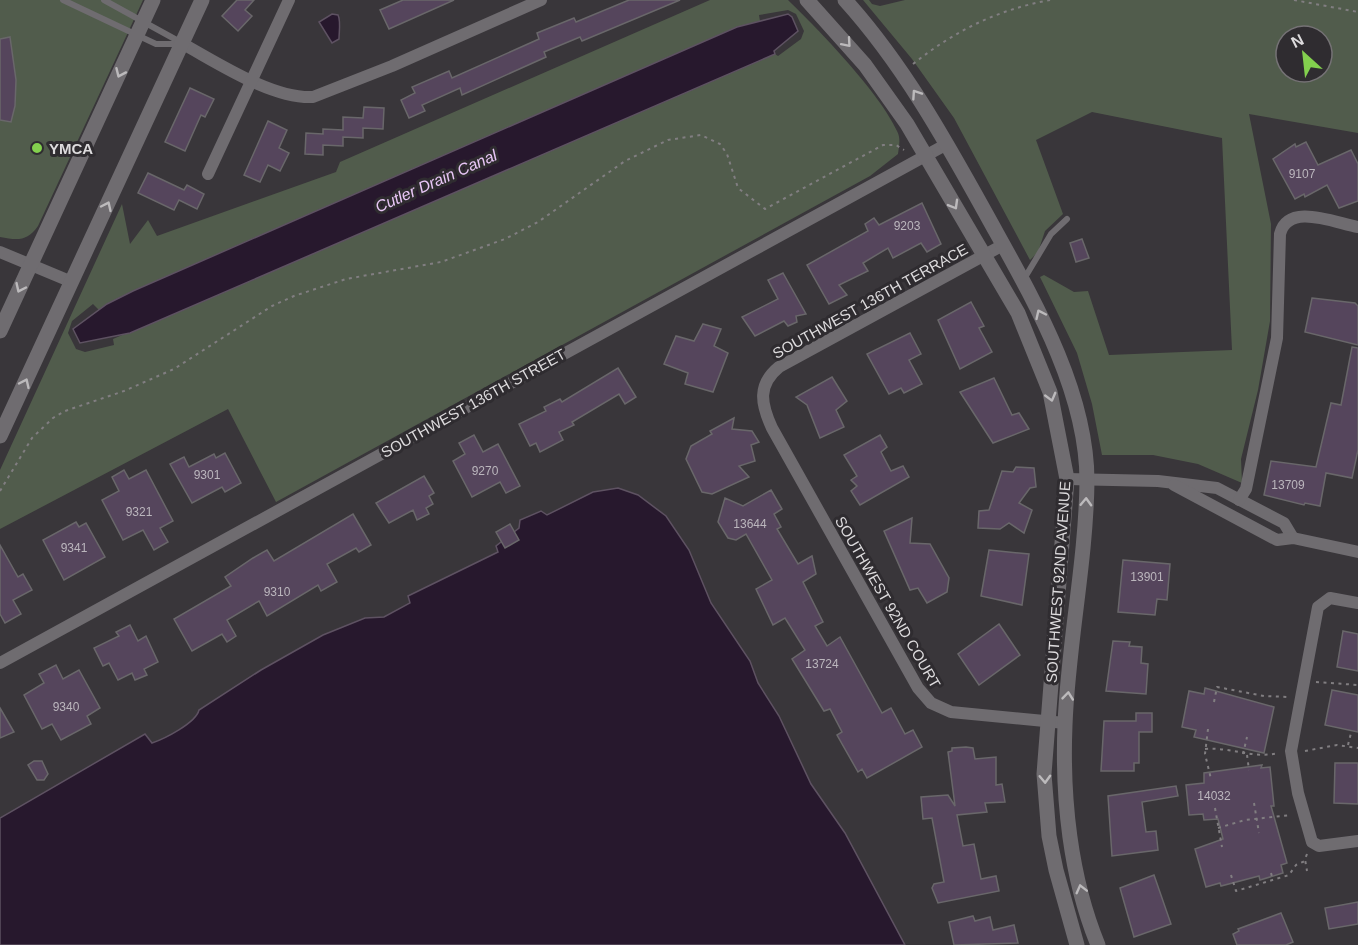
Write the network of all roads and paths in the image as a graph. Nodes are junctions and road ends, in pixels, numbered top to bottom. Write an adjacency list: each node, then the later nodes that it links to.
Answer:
1 (63, 0): 12 (lane)
2 (104, 0): 12 (lane)
3 (153, 0): 12 (street)
4 (202, 0): 13 (street)
5 (289, 0): 15 (street)
6 (541, 0): 15 (street)
7 (807, 0): 18 (street, SOUTHWEST 92ND AVENUE, one-way to 18)
8 (845, 0): 14 (street, SOUTHWEST 92ND AVENUE)
9 (1050, 0): 14 (path)
10 (1294, 0): 11 (path)
11 (1358, 12)
12 (140, 28): 13 (lane); 13 (lane); 25 (street, one-way to 25)
13 (183, 44): 15 (street); 27 (street, one-way to 13)
14 (901, 73): 16 (street, SOUTHWEST 92ND AVENUE, one-way to 14)
15 (252, 81): 19 (street)
16 (947, 144): 18 (street, SOUTHWEST 136TH STREET); 22 (street, SOUTHWEST 92ND AVENUE)
17 (903, 148): 34 (path)
18 (925, 155): 24 (street, SOUTHWEST 92ND AVENUE, one-way to 24); 40 (street, SOUTHWEST 136TH STREET)
19 (208, 174)
20 (1067, 219): 26 (lane)
21 (1358, 227): 35 (street)
22 (1003, 245): 24 (street, SOUTHWEST 136TH TERRACE); 26 (street, SOUTHWEST 92ND AVENUE)
23 (0, 252): 25 (street)
24 (982, 256): 29 (street, SOUTHWEST 136TH TERRACE); 32 (street, SOUTHWEST 92ND AVENUE, one-way to 32)
25 (31, 264): 27 (street); 28 (street, one-way to 28)
26 (1023, 281): 31 (street, SOUTHWEST 92ND AVENUE, one-way to 26)
27 (72, 282): 30 (street, one-way to 27)
28 (0, 331)
29 (761, 393): 45 (street, SOUTHWEST 92ND COURT)
30 (0, 436)
31 (1087, 478): 32 (street); 33 (street); 46 (street, SOUTHWEST 92ND AVENUE, one-way to 31)
32 (1067, 479): 45 (street, SOUTHWEST 92ND AVENUE)
33 (1171, 484): 35 (street); 36 (street)
34 (0, 491)
35 (1244, 503): 36 (lane); 37 (street)
36 (1240, 522): 37 (street)
37 (1293, 538): 38 (street)
38 (1358, 552)
39 (1358, 603): 65 (street)
40 (0, 663)
41 (1314, 682): 42 (path)
42 (1358, 685)
43 (1291, 698): 44 (path)
44 (1214, 702)
45 (1047, 721): 46 (street, SOUTHWEST 92ND COURT); 71 (street, SOUTHWEST 92ND AVENUE, one-way to 71)
46 (1065, 723): 72 (street, SOUTHWEST 92ND AVENUE, one-way to 46)
47 (1208, 729): 52 (path)
48 (1352, 733): 50 (path)
49 (1247, 737): 55 (path)
50 (1348, 745): 51 (path); 54 (path)
51 (1358, 748)
52 (1205, 749): 55 (path); 58 (path)
53 (1282, 752): 56 (path)
54 (1301, 752)
55 (1243, 754): 56 (path)
56 (1247, 755): 57 (path)
57 (1249, 770)
58 (1211, 779)
59 (1254, 803): 62 (path)
60 (1215, 808): 63 (path)
61 (1293, 815): 62 (path)
62 (1256, 819): 63 (path); 64 (path)
63 (1218, 828): 66 (path)
64 (1259, 833)
65 (1358, 841)
66 (1222, 847)
67 (1307, 871): 70 (path)
68 (1271, 873): 70 (path)
69 (1231, 875): 70 (path)
70 (1273, 880)
71 (1077, 945)
72 (1098, 945)

